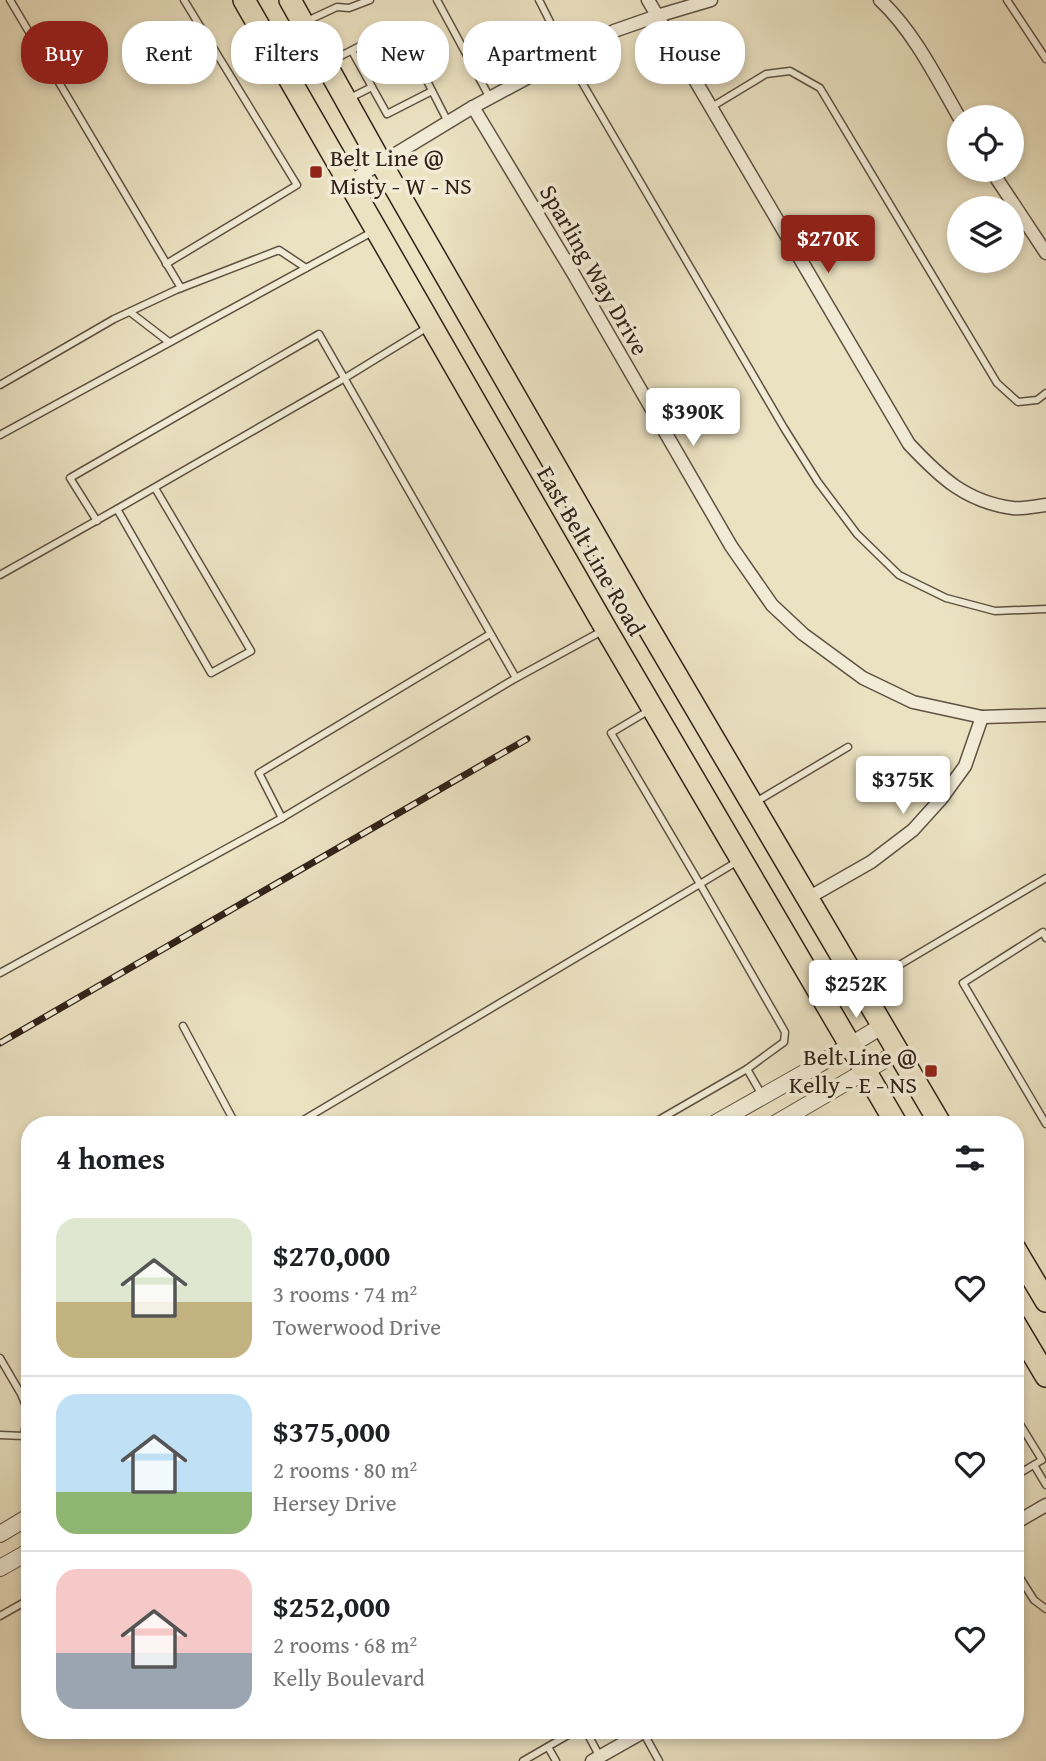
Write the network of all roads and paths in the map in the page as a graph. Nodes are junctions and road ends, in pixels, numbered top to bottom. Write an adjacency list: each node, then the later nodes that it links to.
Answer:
1 (10, 0): 36 (lane)
2 (184, 0): 36 (lane)
3 (244, 0): 33 (main road, East Belt Line Road)
4 (290, 0): 13 (main road, East Belt Line Road)
5 (370, 0): 14 (lane)
6 (437, 0): 25 (lane)
7 (539, 0): 15 (lane)
8 (648, 0): 12 (street)
9 (711, 0): 12 (street)
10 (880, 0): 27 (street)
11 (1007, 0): 19 (lane)
12 (657, 16): 16 (street); 29 (street)
13 (301, 21)
14 (306, 21)
15 (549, 21)
16 (621, 29)
17 (352, 51): 18 (lane); 23 (lane); 24 (lane)
18 (343, 55)
19 (1046, 59)
20 (336, 84): 26 (main road, East Belt Line Road)
21 (515, 84): 25 (street)
22 (583, 84): 51 (lane)
23 (372, 87): 24 (lane); 26 (lane)
24 (432, 91): 30 (lane)
25 (490, 98): 28 (street)
26 (346, 101): 31 (main road, East Belt Line Road)
27 (952, 105)
28 (473, 107): 30 (street); 58 (street, Sparling Way Drive)
29 (710, 108): 44 (lane); 47 (street)
30 (448, 122): 31 (street)
31 (381, 163): 33 (street); 52 (main road, East Belt Line Road)
32 (999, 182): 35 (street)
33 (348, 183): 34 (main road, East Belt Line Road)
34 (376, 230): 37 (lane); 40 (main road, East Belt Line Road)
35 (1046, 253)
36 (166, 264): 38 (lane)
37 (306, 268): 38 (lane); 41 (lane)
38 (181, 288): 39 (lane)
39 (130, 312): 41 (lane); 43 (lane)
40 (430, 325): 42 (lane); 53 (main road, East Belt Line Road)
41 (169, 342): 45 (lane)
42 (345, 378): 46 (lane); 49 (lane); 54 (lane)
43 (0, 385)
44 (1046, 393)
45 (0, 435)
46 (155, 488): 48 (lane); 48 (lane)
47 (1046, 505)
48 (117, 509): 49 (lane)
49 (97, 521): 50 (lane)
50 (0, 575)
51 (1046, 609)
52 (638, 610): 53 (main road); 60 (main road, East Belt Line Road)
53 (606, 629): 55 (lane); 56 (main road, East Belt Line Road)
54 (490, 634): 55 (lane); 61 (lane)
55 (516, 678): 61 (lane)
56 (653, 709): 62 (main road, East Belt Line Road); 64 (lane)
57 (1046, 715): 58 (street, Sparling Way Drive)
58 (982, 717): 65 (street)
59 (848, 747): 60 (lane)
60 (752, 804): 65 (main road, East Belt Line Road)
61 (282, 818): 67 (lane)
62 (742, 859): 64 (lane); 71 (main road, East Belt Line Road)
63 (1046, 878): 68 (lane)
64 (700, 884): 73 (lane); 77 (lane)
65 (808, 898): 68 (main road, East Belt Line Road)
66 (1046, 938): 83 (lane)
67 (0, 972)
68 (860, 988): 70 (main road, East Belt Line Road)
69 (183, 1026): 76 (lane)
70 (882, 1026): 71 (street); 72 (main road, East Belt Line Road)
71 (849, 1045): 74 (main road, East Belt Line Road); 75 (street)
72 (898, 1052): 74 (street); 82 (main road, East Belt Line Road)
73 (747, 1069): 75 (lane); 78 (lane)
74 (865, 1072): 80 (street); 81 (main road, East Belt Line Road)
75 (763, 1096): 79 (street)
76 (231, 1116)
77 (310, 1116)
78 (666, 1116)
79 (728, 1116)
80 (789, 1116)
81 (892, 1116)
82 (936, 1116)
83 (1046, 1124)
84 (1024, 1264): 85 (main road)
85 (1046, 1301)
86 (1024, 1339): 88 (main road)
87 (0, 1358): 89 (lane)
88 (1046, 1376)
89 (21, 1394)
90 (1024, 1431): 93 (lane)
91 (0, 1435): 92 (lane)
92 (21, 1435)
93 (1034, 1465): 94 (lane); 95 (lane)
94 (1024, 1470)
95 (1046, 1485)
96 (1046, 1505): 97 (street)
97 (1024, 1518)
98 (21, 1521): 99 (street)
99 (0, 1534)
100 (21, 1556): 101 (street)
101 (0, 1568)
102 (1024, 1584): 104 (lane)
103 (21, 1604): 105 (lane)
104 (1046, 1609)
105 (0, 1616)
106 (561, 1739): 110 (lane)
107 (589, 1739): 111 (lane)
108 (628, 1739): 111 (street)
109 (641, 1739): 114 (lane)
110 (548, 1746): 112 (lane); 113 (lane)
111 (598, 1760)
112 (523, 1761)
113 (556, 1761)
114 (659, 1761)

